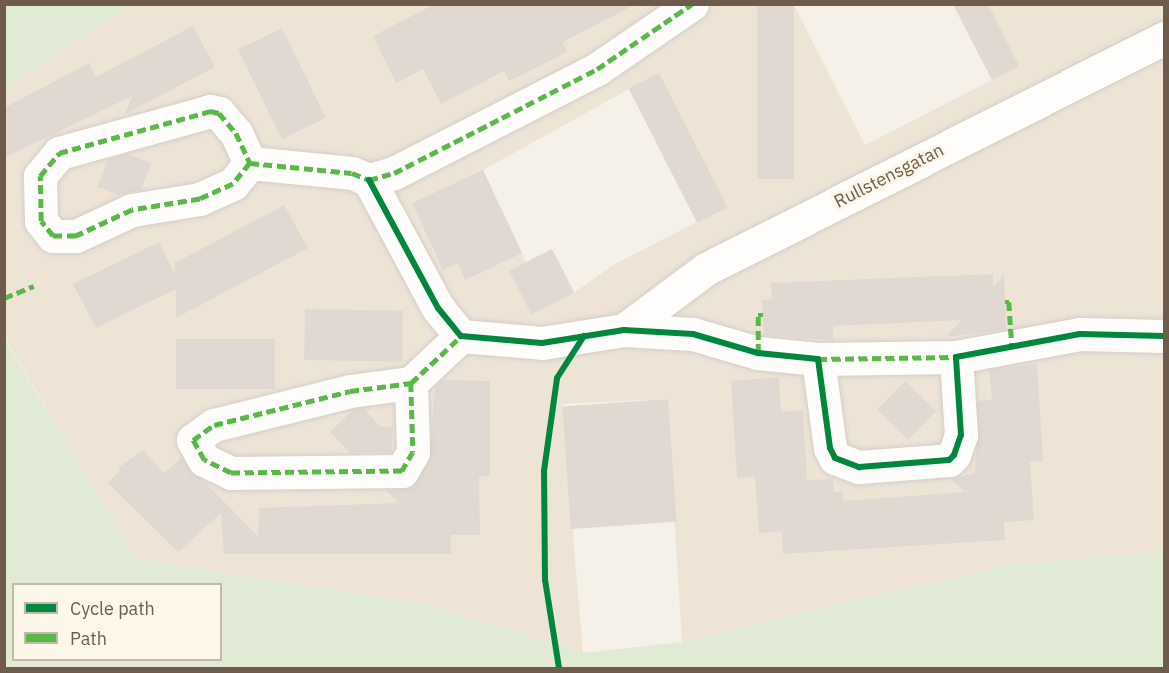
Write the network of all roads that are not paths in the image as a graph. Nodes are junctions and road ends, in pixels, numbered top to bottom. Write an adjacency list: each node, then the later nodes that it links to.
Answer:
1 (692, 4): 4 (street)
2 (1164, 38): 5 (street, Rullstensgatan)
3 (250, 164): 3 (street); 4 (street)
4 (369, 180): 6 (street)
5 (624, 330): 6 (street); 9 (street)
6 (461, 336): 10 (street)
7 (1164, 336): 8 (street)
8 (956, 357): 9 (street); 9 (street)
9 (818, 359)
10 (411, 383): 10 (street)

